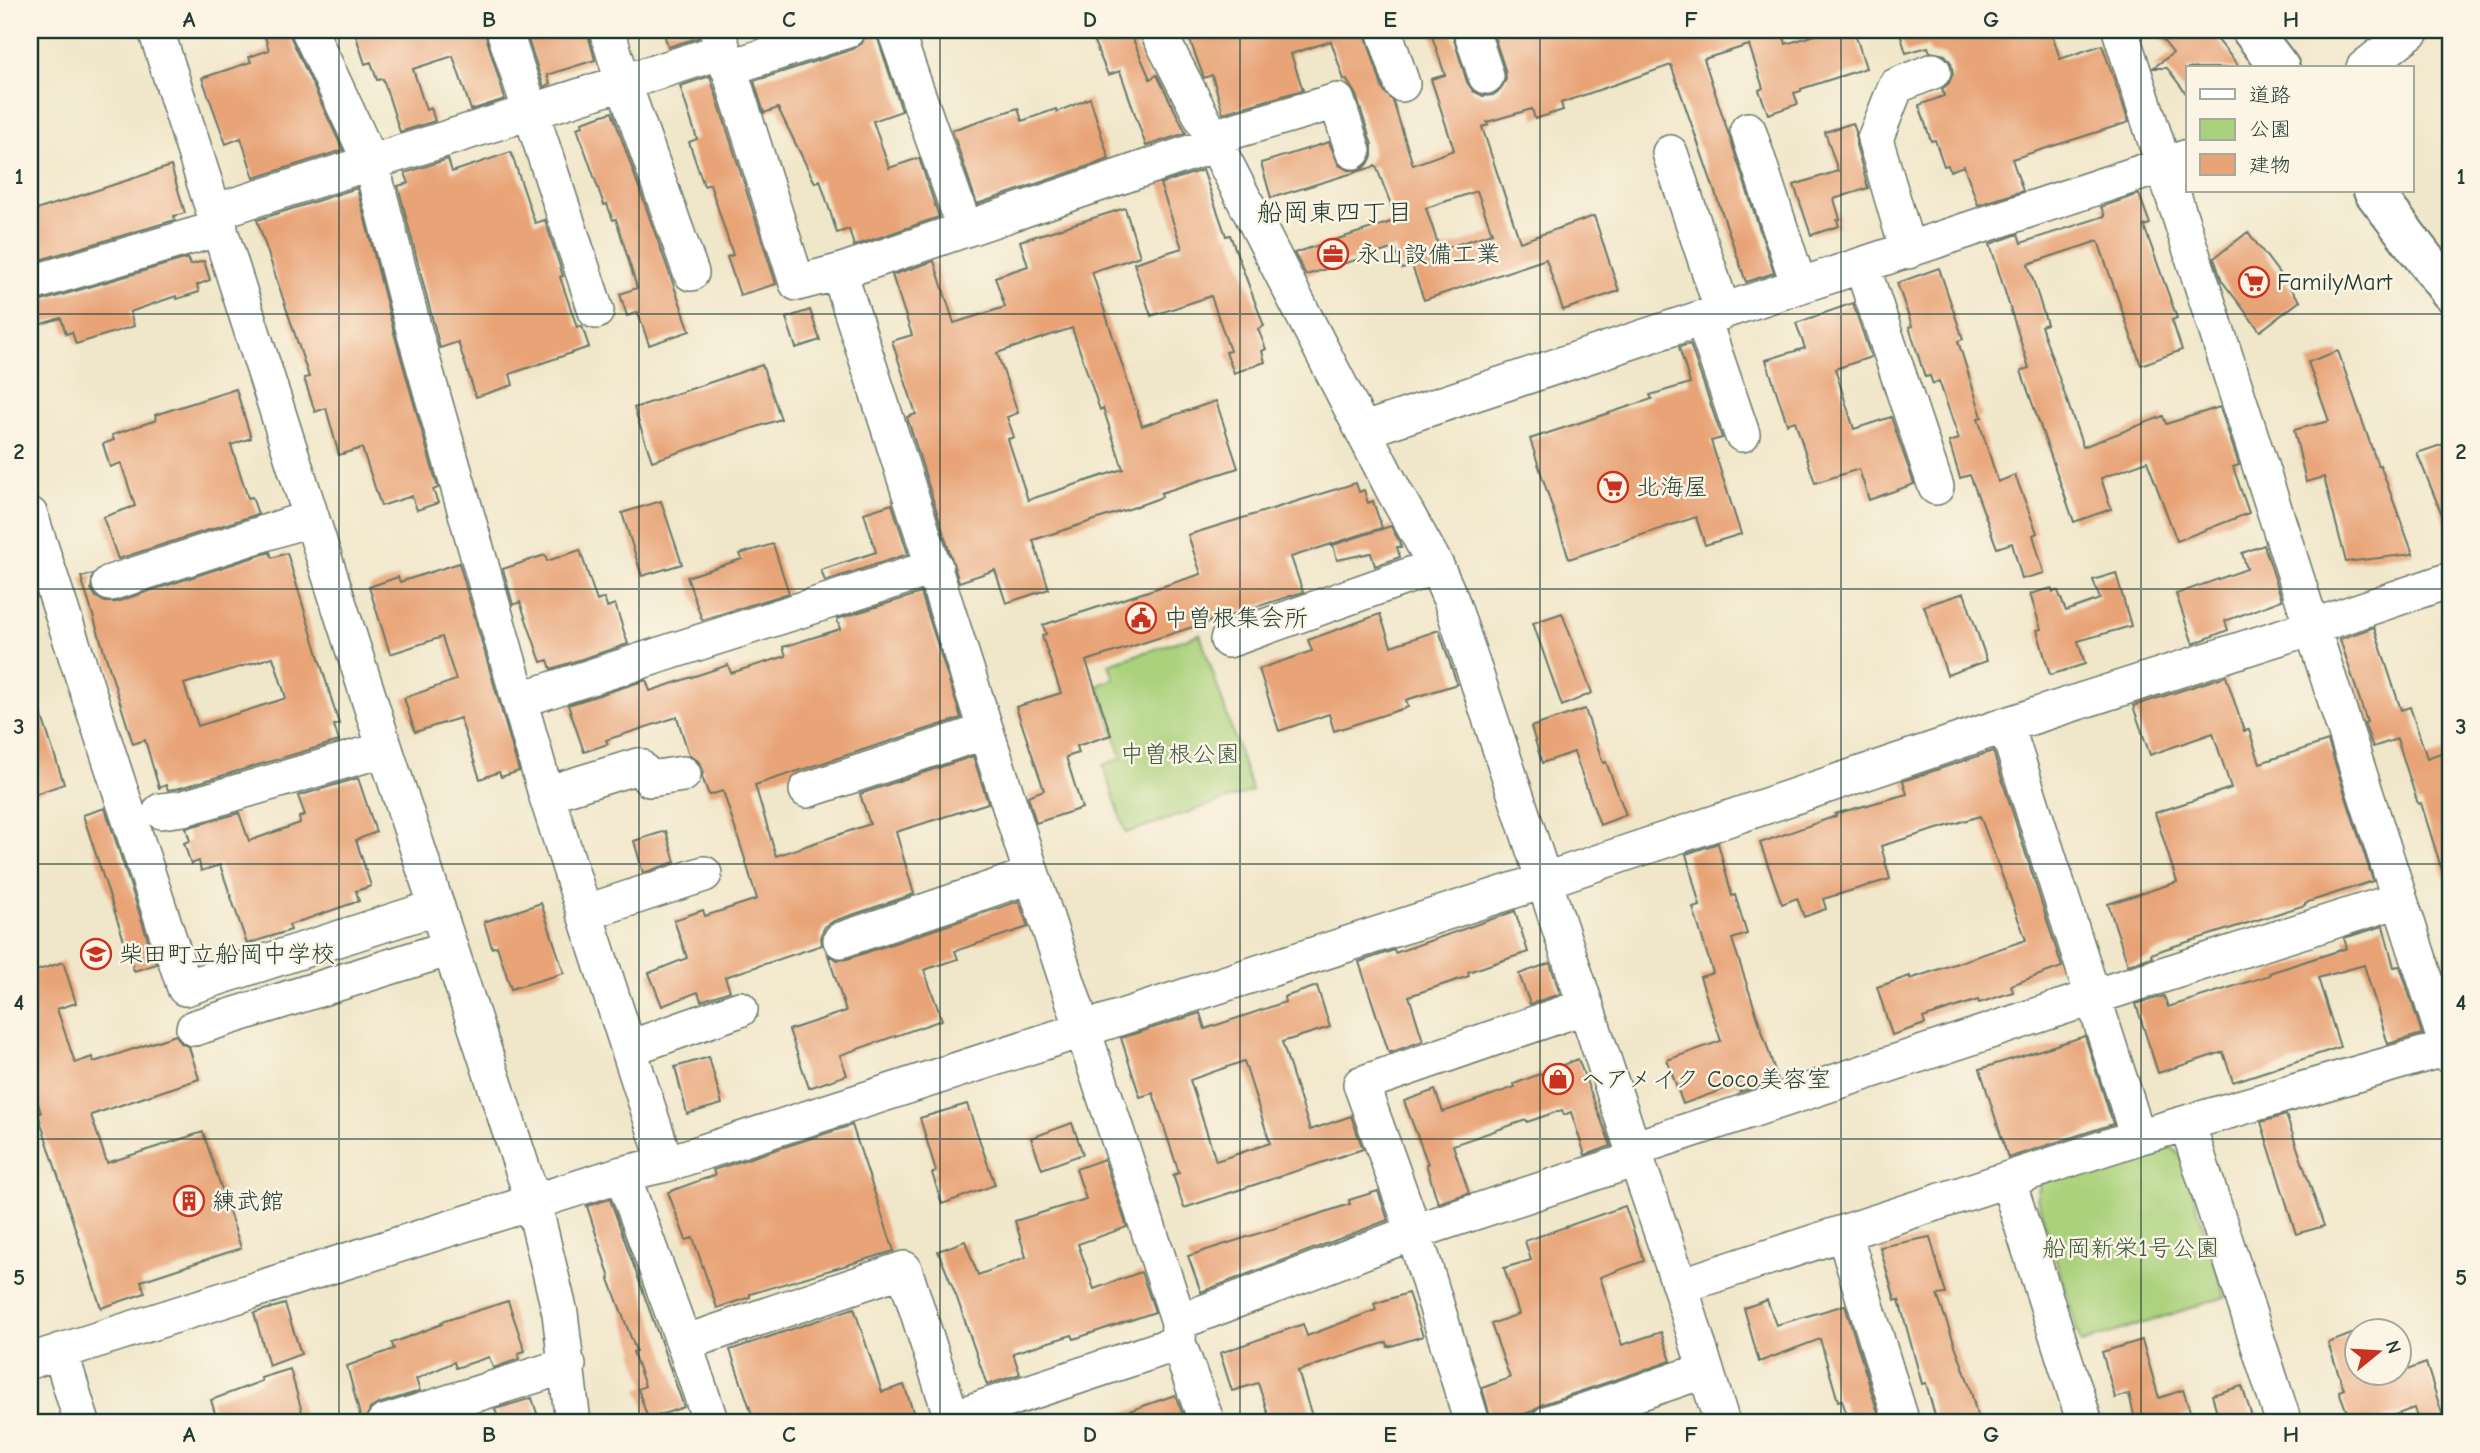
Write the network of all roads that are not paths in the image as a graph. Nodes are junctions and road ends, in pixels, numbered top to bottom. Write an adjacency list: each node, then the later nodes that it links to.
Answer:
1 (156, 30): 28 (street)
2 (309, 30): 26 (street)
3 (504, 30): 20 (street)
4 (607, 30): 18 (street)
5 (847, 30): 13 (street)
6 (895, 30): 29 (street)
7 (1157, 30): 22 (street)
8 (1384, 30): 19 (street)
9 (1471, 30): 17 (street)
10 (2120, 30): 25 (street)
11 (2251, 30): 14 (main road)
12 (2412, 30): 15 (street)
13 (723, 50): 18 (street); 32 (street)
14 (2278, 66)
15 (2367, 66)
16 (1933, 71): 30 (street)
17 (1486, 76)
18 (623, 82): 20 (street); 33 (street)
19 (1402, 84)
20 (531, 113): 26 (street); 37 (street)
21 (1748, 130): 35 (street)
22 (1215, 141): 23 (street); 29 (street); 39 (street)
23 (1353, 151)
24 (1670, 153): 38 (street)
25 (2176, 161): 30 (street); 48 (street)
26 (371, 163): 28 (street); 50 (street)
27 (2374, 192): 36 (main road)
28 (217, 220): 34 (street); 43 (street)
29 (965, 229): 32 (street)
30 (1908, 251): 31 (street)
31 (1862, 266): 35 (street); 41 (street)
32 (839, 272): 45 (street)
33 (691, 273)
34 (32, 283)
35 (1798, 286): 38 (street)
36 (2450, 292)
37 (596, 311)
38 (1713, 315): 39 (street); 40 (street)
39 (1364, 430): 44 (street)
40 (1742, 434)
41 (1936, 487)
42 (30, 515): 62 (street)
43 (311, 518): 47 (street); 53 (street)
44 (1436, 566): 49 (street); 60 (street)
45 (935, 568): 50 (street); 52 (street)
46 (2450, 580): 48 (street)
47 (110, 583)
48 (2312, 627): 51 (street); 61 (street)
49 (1228, 640)
50 (519, 700): 56 (street)
51 (2006, 725): 60 (street); 66 (street)
52 (986, 731): 55 (street); 59 (street)
53 (385, 749): 57 (street); 62 (street)
54 (683, 774): 56 (street)
55 (807, 790)
56 (546, 794): 63 (street)
57 (161, 811)
58 (704, 874): 63 (street)
59 (1032, 875): 64 (street); 70 (street)
60 (1544, 881): 67 (street); 70 (street)
61 (2399, 900): 66 (street); 72 (street)
62 (437, 907): 65 (street)
63 (584, 913): 71 (street)
64 (841, 940)
65 (450, 948): 69 (street); 79 (street)
66 (2093, 997): 74 (street); 75 (street)
67 (1586, 1006): 75 (street); 80 (street)
68 (740, 1009): 71 (street)
69 (194, 1028)
70 (1084, 1029): 76 (street); 83 (street)
71 (629, 1048): 76 (street)
72 (2449, 1050): 73 (street)
73 (2187, 1122): 74 (street); 99 (street)
74 (2138, 1137): 78 (street)
75 (1634, 1154): 80 (street); 82 (street)
76 (666, 1164): 77 (street)
77 (622, 1174): 79 (street); 84 (street)
78 (2008, 1181): 81 (street); 98 (street)
79 (533, 1201): 85 (street); 86 (street)
80 (1414, 1232): 83 (street); 94 (street)
81 (1844, 1233): 82 (street); 97 (street)
82 (1680, 1286): 87 (street)
83 (1179, 1332): 88 (street); 93 (street)
84 (684, 1343): 88 (street); 92 (street)
85 (45, 1356): 89 (street)
86 (568, 1365): 90 (street); 91 (street)
87 (1706, 1370): 95 (street); 96 (street)
88 (1009, 1412)
89 (82, 1423)
90 (384, 1423)
91 (573, 1423)
92 (710, 1423)
93 (1206, 1423)
94 (1472, 1423)
95 (1549, 1423)
96 (1722, 1423)
97 (1902, 1423)
98 (2085, 1423)
99 (2284, 1423)

